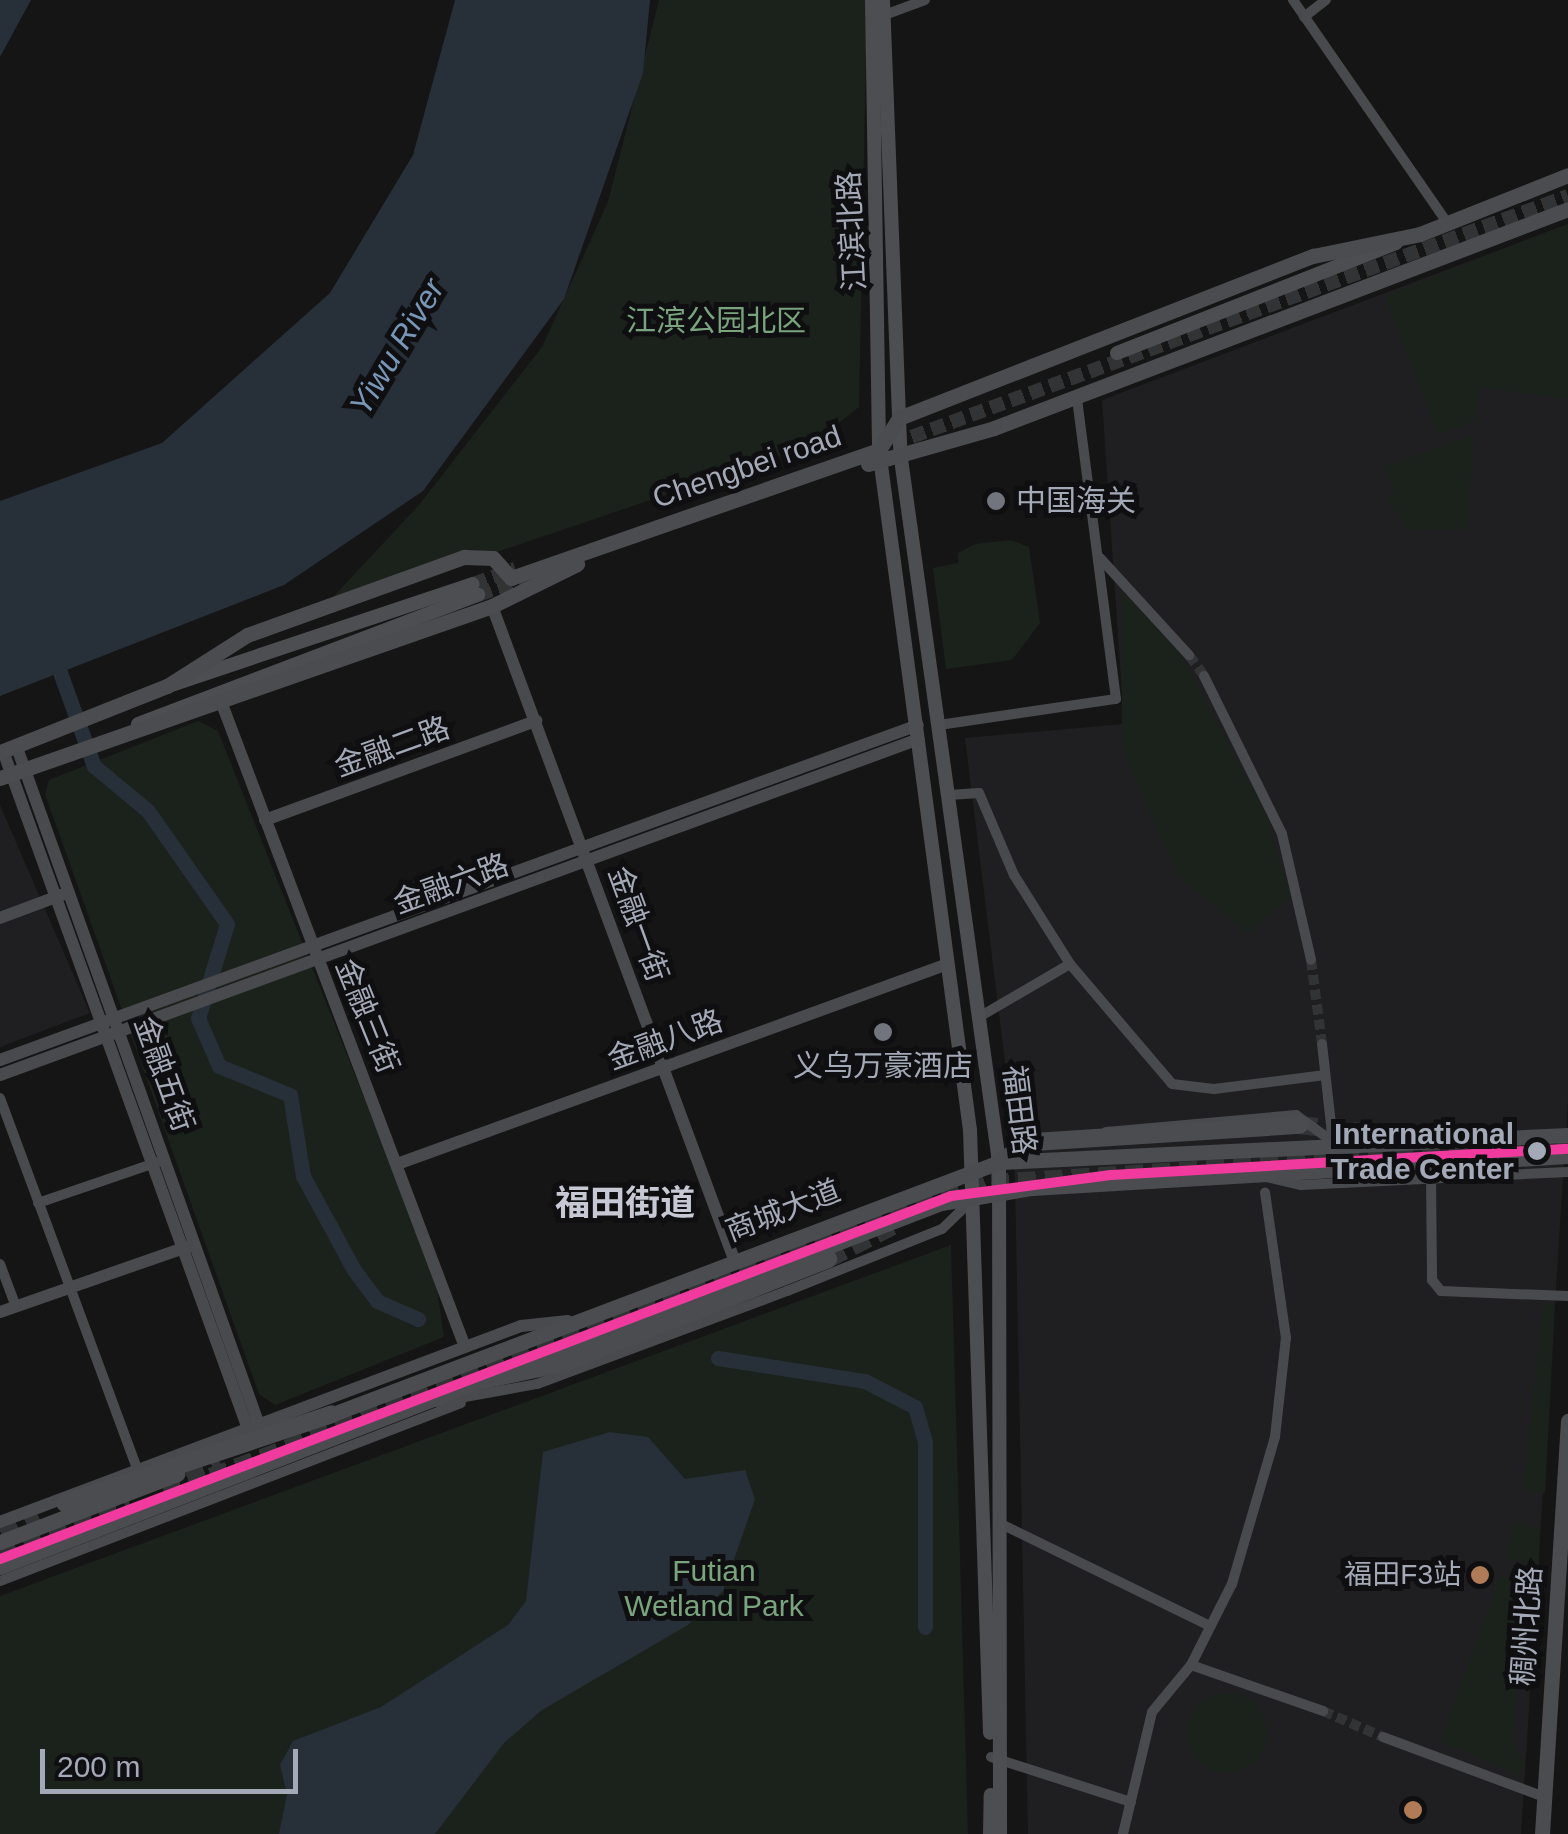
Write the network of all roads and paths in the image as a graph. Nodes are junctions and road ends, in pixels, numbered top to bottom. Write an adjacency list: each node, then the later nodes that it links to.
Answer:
1 (872, 0): 5 (main road, 江滨北路)
2 (925, 0): 5 (street)
3 (1292, 0): 6 (street)
4 (1326, 0): 6 (street)
5 (880, 11): 13 (main road, 江滨北路); 14 (main road, 江滨北路)
6 (1304, 17): 9 (street)
7 (1568, 175): 9 (main road)
8 (1568, 209): 12 (main road, Chengbei road)
9 (1448, 224): 10 (main road)
10 (1420, 234): 11 (main road); 13 (main road)
11 (1117, 353)
12 (1077, 398): 15 (main road, Chengbei road); 16 (street)
13 (899, 418): 14 (main road, Chengbei road); 15 (main road, 江滨北路)
14 (879, 455): 15 (main road, Chengbei road); 17 (main road, Chengbei road); 20 (main road, Chengbei road); 25 (main road, 福田路)
15 (901, 459): 23 (main road, 福田路)
16 (1100, 557): 18 (street); 23 (street)
17 (492, 606): 21 (main road, Chengbei road); 22 (street, 金融一街)
18 (1189, 656)
19 (1204, 676): 38 (street)
20 (167, 686): 24 (main road); 26 (main road, Chengbei road)
21 (222, 704): 24 (main road, Chengbei road); 30 (street, 金融三街)
22 (536, 722): 30 (street, 金融二路); 31 (street, 金融一街)
23 (939, 725): 29 (main road, 福田路)
24 (123, 731): 27 (main road, Chengbei road)
25 (918, 732): 31 (street, 金融六路); 32 (street, 金融六路); 39 (main road, 福田路)
26 (6, 749): 27 (street, 金融五街); 28 (street, 金融五街)
27 (27, 768): 28 (main road, Chengbei road); 33 (street, 金融五街)
28 (5, 777): 34 (street, 金融五街)
29 (949, 794): 40 (street); 41 (main road, 福田路)
30 (265, 820): 36 (street, 金融三街)
31 (583, 846): 32 (street, 金融一街); 36 (street, 金融六路)
32 (588, 861): 37 (street, 金融六路); 46 (street, 金融一街)
33 (70, 892): 34 (street); 42 (street, 金融五街)
34 (56, 897): 35 (street); 43 (street, 金融五街)
35 (0, 918)
36 (312, 945): 37 (street, 金融三街); 42 (street, 金融六路)
37 (317, 959): 42 (street, 金融六路); 58 (street, 金融三街)
38 (1312, 960)
39 (948, 964): 46 (street, 金融八路); 59 (main road, 福田路)
40 (1070, 964): 41 (street); 48 (street)
41 (979, 1017): 56 (main road, 福田路)
42 (119, 1023): 43 (street, 金融六路); 55 (street, 金融五街)
43 (104, 1029): 45 (street, 金融六路); 47 (street, 金融六路); 57 (street, 金融五街)
44 (1322, 1044): 48 (street)
45 (0, 1060)
46 (664, 1067): 58 (street, 金融八路); 69 (street, 金融一街)
47 (0, 1075)
48 (1325, 1075): 53 (street)
49 (0, 1098): 66 (street)
50 (1299, 1125): 52 (highway)
51 (1568, 1134): 53 (main road, 商城大道)
52 (1089, 1139): 53 (street); 56 (highway)
53 (1333, 1142): 56 (main road, 商城大道)
54 (1568, 1156): 61 (main road)
55 (169, 1158): 57 (street); 67 (street, 金融五街)
56 (999, 1162): 59 (main road, 商城大道); 64 (main road, 福田路)
57 (153, 1163): 66 (street); 67 (street, 金融五街)
58 (400, 1164): 76 (street, 金融三街)
59 (971, 1168): 65 (main road, 福田路); 69 (main road, 商城大道)
60 (1568, 1172): 62 (street)
61 (1260, 1175): 62 (street); 64 (main road)
62 (1431, 1178): 72 (street)
63 (1265, 1193): 90 (street)
64 (1000, 1194): 65 (main road); 86 (main road, 福田路)
65 (972, 1200): 77 (main road); 78 (street); 94 (main road, 福田路)
66 (38, 1202): 71 (street)
67 (190, 1245): 71 (street); 82 (street, 金融五街)
68 (828, 1259): 77 (highway)
69 (734, 1260): 75 (main road, 商城大道)
70 (0, 1264): 73 (street)
71 (71, 1288): 73 (street); 83 (street)
72 (1568, 1296)
73 (16, 1306): 74 (street)
74 (0, 1312)
75 (576, 1320): 76 (street); 80 (main road, 商城大道)
76 (465, 1347): 82 (street)
77 (482, 1380): 79 (main road)
78 (472, 1399): 79 (street); 89 (street)
79 (426, 1402): 88 (main road)
80 (332, 1414): 84 (highway); 87 (main road, 商城大道)
81 (1568, 1421): 95 (main road, 稠州北路)
82 (253, 1424): 83 (street)
83 (137, 1468): 85 (street)
84 (66, 1503)
85 (0, 1522)
86 (999, 1523): 90 (street); 94 (main road, 福田路)
87 (0, 1542)
88 (0, 1567)
89 (0, 1581)
90 (1208, 1625): 91 (street)
91 (1190, 1665): 92 (street); 96 (street)
92 (1323, 1711)
93 (1383, 1737): 95 (street)
94 (995, 1758): 96 (street); 97 (main road, 福田路); 98 (main road, 福田路)
95 (1544, 1797): 100 (main road, 稠州北路)
96 (1131, 1802): 99 (street)
97 (990, 1834)
98 (1000, 1834)
99 (1123, 1834)
100 (1542, 1834)

